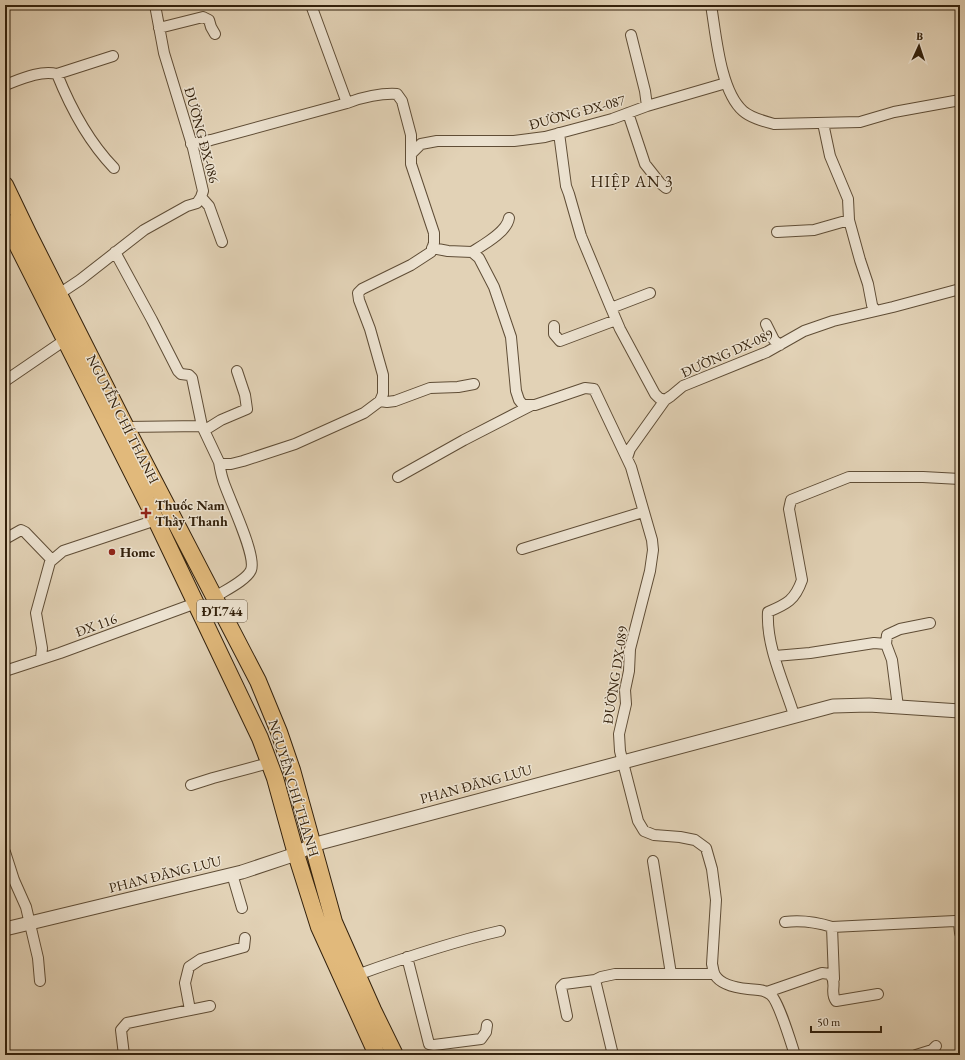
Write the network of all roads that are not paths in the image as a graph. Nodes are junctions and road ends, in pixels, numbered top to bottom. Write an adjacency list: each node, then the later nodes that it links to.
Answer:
1 (155, 5): 4 (street, ĐƯỜNG ĐX-086)
2 (312, 5): 12 (street)
3 (711, 5): 9 (street)
4 (159, 28): 5 (street); 17 (street, ĐƯỜNG ĐX-086)
5 (215, 34)
6 (631, 35): 13 (street)
7 (113, 56): 8 (street)
8 (58, 74): 10 (street); 19 (street)
9 (726, 83): 13 (street, ĐƯỜNG ĐX-087); 15 (street)
10 (5, 85)
11 (960, 100): 15 (street)
12 (347, 103): 17 (street); 18 (street)
13 (647, 106): 14 (street, ĐƯỜNG ĐX-087)
14 (628, 113): 16 (street, ĐƯỜNG ĐX-087); 21 (street)
15 (823, 123): 24 (street)
16 (559, 133): 18 (street, ĐƯỜNG ĐX-087); 34 (street)
17 (191, 144): 22 (street, ĐƯỜNG ĐX-086)
18 (412, 153): 28 (street)
19 (114, 168)
20 (5, 185): 33 (main road, NGUYỄN CHÍ THANH / ĐT.744)
21 (666, 188)
22 (201, 197): 27 (street); 29 (street, ĐƯỜNG ĐX-086)
23 (509, 218): 30 (street)
24 (849, 220): 26 (street); 35 (street)
25 (6, 226): 39 (main road, NGUYỄN CHÍ THANH / ĐT.744)
26 (777, 232)
27 (222, 242)
28 (432, 248): 30 (street); 45 (street)
29 (115, 252): 33 (street, ĐƯỜNG ĐX-086); 48 (street)
30 (472, 252): 46 (street)
31 (960, 289): 35 (street, ĐƯỜNG DX-089)
32 (650, 293): 34 (street)
33 (59, 294): 47 (main road, NGUYỄN CHÍ THANH / ĐT.744)
34 (610, 308): 36 (street)
35 (875, 311): 40 (street, ĐƯỜNG DX-089)
36 (616, 320): 38 (street); 44 (street)
37 (766, 324): 40 (street)
38 (554, 326)
39 (65, 340): 42 (street); 49 (main road, NGUYỄN CHÍ THANH / ĐT.744)
40 (780, 345): 44 (street, ĐƯỜNG DX-089)
41 (237, 371): 48 (street)
42 (5, 381)
43 (474, 384): 45 (street)
44 (665, 400): 50 (street, ĐƯỜNG DX-089)
45 (380, 401): 51 (street)
46 (532, 405): 50 (street); 52 (street)
47 (126, 427): 48 (street); 49 (main road); 59 (main road, NGUYỄN CHÍ THANH / ĐT.744)
48 (204, 428): 51 (street)
49 (112, 434): 55 (main road, NGUYỄN CHÍ THANH / ĐT.744)
50 (627, 458): 54 (street, ĐƯỜNG DX-089)
51 (219, 462): 59 (street)
52 (398, 477)
53 (960, 479): 63 (street)
54 (643, 512): 57 (street); 69 (street, ĐƯỜNG DX-089)
55 (156, 520): 58 (street); 60 (main road, NGUYỄN CHÍ THANH / ĐT.744)
56 (5, 539): 58 (street)
57 (522, 549)
58 (52, 560): 64 (street)
59 (215, 597): 72 (main road, NGUYỄN CHÍ THANH / ĐT.744)
60 (196, 603): 64 (street, ĐX 116); 70 (main road, NGUYỄN CHÍ THANH / ĐT.744)
61 (930, 623): 62 (street)
62 (886, 644): 63 (street); 66 (street)
63 (775, 656): 68 (street)
64 (41, 658): 65 (street, ĐX 116)
65 (5, 671)
66 (898, 707): 67 (street, PHAN ĐĂNG LƯU); 68 (street, PHAN ĐĂNG LƯU)
67 (960, 711)
68 (794, 715): 69 (street, PHAN ĐĂNG LƯU)
69 (622, 761): 72 (street, PHAN ĐĂNG LƯU); 87 (street, ĐƯỜNG DX-089)
70 (270, 763): 71 (street); 74 (main road, NGUYỄN CHÍ THANH / ĐT.744)
71 (191, 785)
72 (312, 845): 74 (street, PHAN ĐĂNG LƯU); 88 (main road, NGUYỄN CHÍ THANH / ĐT.744)
73 (5, 852): 79 (street)
74 (296, 854): 76 (street, PHAN ĐĂNG LƯU); 100 (main road, NGUYỄN CHÍ THANH / ĐT.744)
75 (653, 861): 86 (street)
76 (232, 874): 77 (street); 79 (street, PHAN ĐĂNG LƯU)
77 (242, 908)
78 (785, 922): 80 (street)
79 (30, 923): 81 (street, PHAN ĐĂNG LƯU); 91 (street)
80 (832, 927): 83 (street); 89 (street)
81 (5, 929)
82 (500, 931): 85 (street)
83 (960, 933)
84 (245, 938): 95 (street)
85 (407, 957): 88 (street); 97 (street)
86 (671, 974): 87 (street); 90 (street)
87 (714, 974): 92 (street)
88 (357, 975): 101 (main road, NGUYỄN CHÍ THANH / ĐT.744)
89 (834, 979): 92 (street); 93 (street)
90 (596, 980): 96 (street); 102 (street)
91 (40, 981)
92 (768, 992): 103 (street)
93 (878, 994)
94 (210, 1006): 95 (street)
95 (190, 1010): 99 (street)
96 (567, 1016)
97 (487, 1026)
98 (936, 1046): 104 (street)
99 (124, 1055)
100 (377, 1055)
101 (395, 1055)
102 (613, 1055)
103 (795, 1055)
104 (916, 1055)

